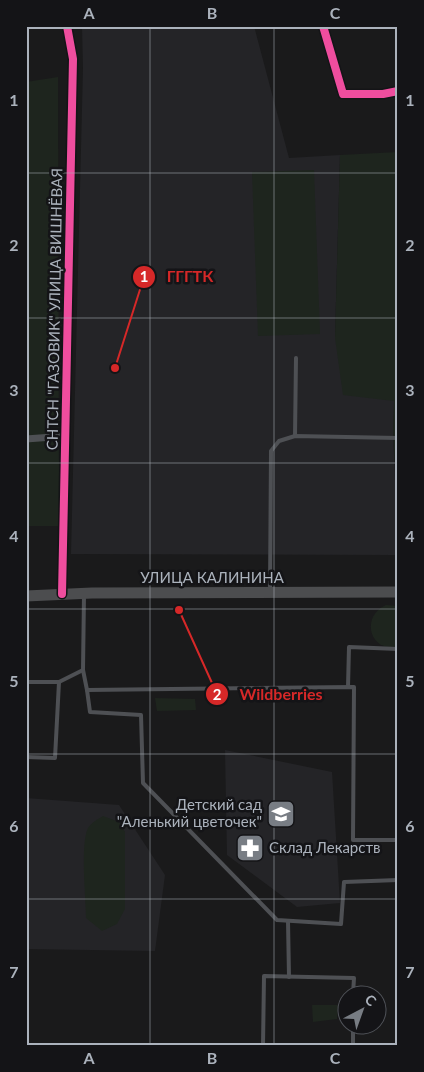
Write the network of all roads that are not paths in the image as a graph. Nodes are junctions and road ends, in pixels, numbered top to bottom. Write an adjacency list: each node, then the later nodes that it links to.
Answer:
1 (67, 26): 5 (street, СНТСН "ГАЗОВИК" УЛИЦА ВИШНЁВАЯ)
2 (324, 26): 3 (street)
3 (398, 90)
4 (296, 358): 6 (lane)
5 (66, 436): 8 (street); 12 (street, СНТСН "ГАЗОВИК" УЛИЦА ВИШНЁВАЯ)
6 (295, 436): 7 (lane); 11 (lane)
7 (398, 438)
8 (26, 439)
9 (398, 592): 11 (main road, УЛИЦА КАЛИНИНА)
10 (84, 593): 11 (main road, УЛИЦА КАЛИНИНА); 12 (main road, УЛИЦА КАЛИНИНА); 15 (lane)
11 (270, 593)
12 (62, 594): 13 (main road, УЛИЦА КАЛИНИНА)
13 (26, 596)
14 (398, 649): 18 (lane)
15 (83, 670): 17 (lane); 19 (lane)
16 (26, 682): 17 (lane)
17 (58, 682): 20 (lane)
18 (348, 687): 19 (lane); 21 (lane)
19 (87, 690): 23 (lane)
20 (26, 757)
21 (398, 840)
22 (398, 880): 23 (lane)
23 (288, 921): 24 (lane)
24 (289, 977): 25 (lane); 26 (lane)
25 (354, 984)
26 (263, 1046)

